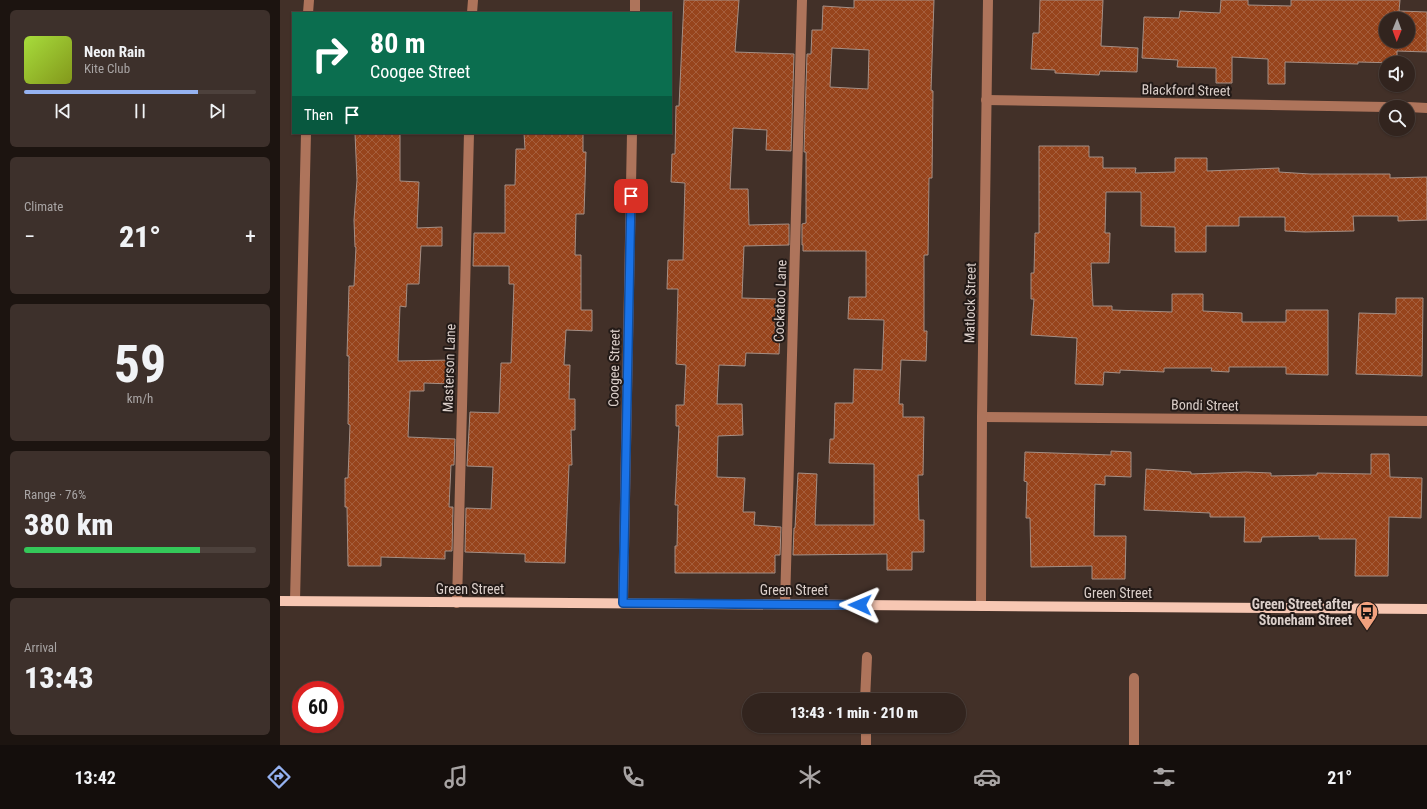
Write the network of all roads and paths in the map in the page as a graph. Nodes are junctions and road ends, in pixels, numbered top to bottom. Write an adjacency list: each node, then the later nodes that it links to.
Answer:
1 (309, 0): 6 (street)
2 (472, 0): 7 (street)
3 (635, 0): 8 (street)
4 (802, 0): 22 (street, Cockatoo Lane)
5 (988, 0): 9 (street, Matlock Street)
6 (308, 12)
7 (472, 12)
8 (635, 12)
9 (986, 100): 10 (street, Blackford Street); 16 (street, Matlock Street)
10 (1379, 107)
11 (1415, 107): 12 (street)
12 (1427, 108)
13 (306, 134): 19 (street)
14 (469, 134): 20 (street, Masterson Lane)
15 (632, 134): 21 (street, Coogee Street)
16 (982, 417): 17 (street, Bondi Street); 23 (street, Matlock Street)
17 (1427, 421)
18 (280, 601): 19 (main road, Green Street)
19 (295, 601): 20 (main road, Green Street)
20 (457, 603): 21 (main road, Green Street)
21 (623, 603): 22 (main road, Green Street)
22 (785, 604): 23 (main road, Green Street)
23 (981, 606): 24 (main road, Green Street)
24 (1427, 609)
25 (867, 658): 27 (street)
26 (1134, 678): 30 (street)
27 (865, 693)
28 (866, 733): 29 (street)
29 (866, 745)
30 (1134, 745)

